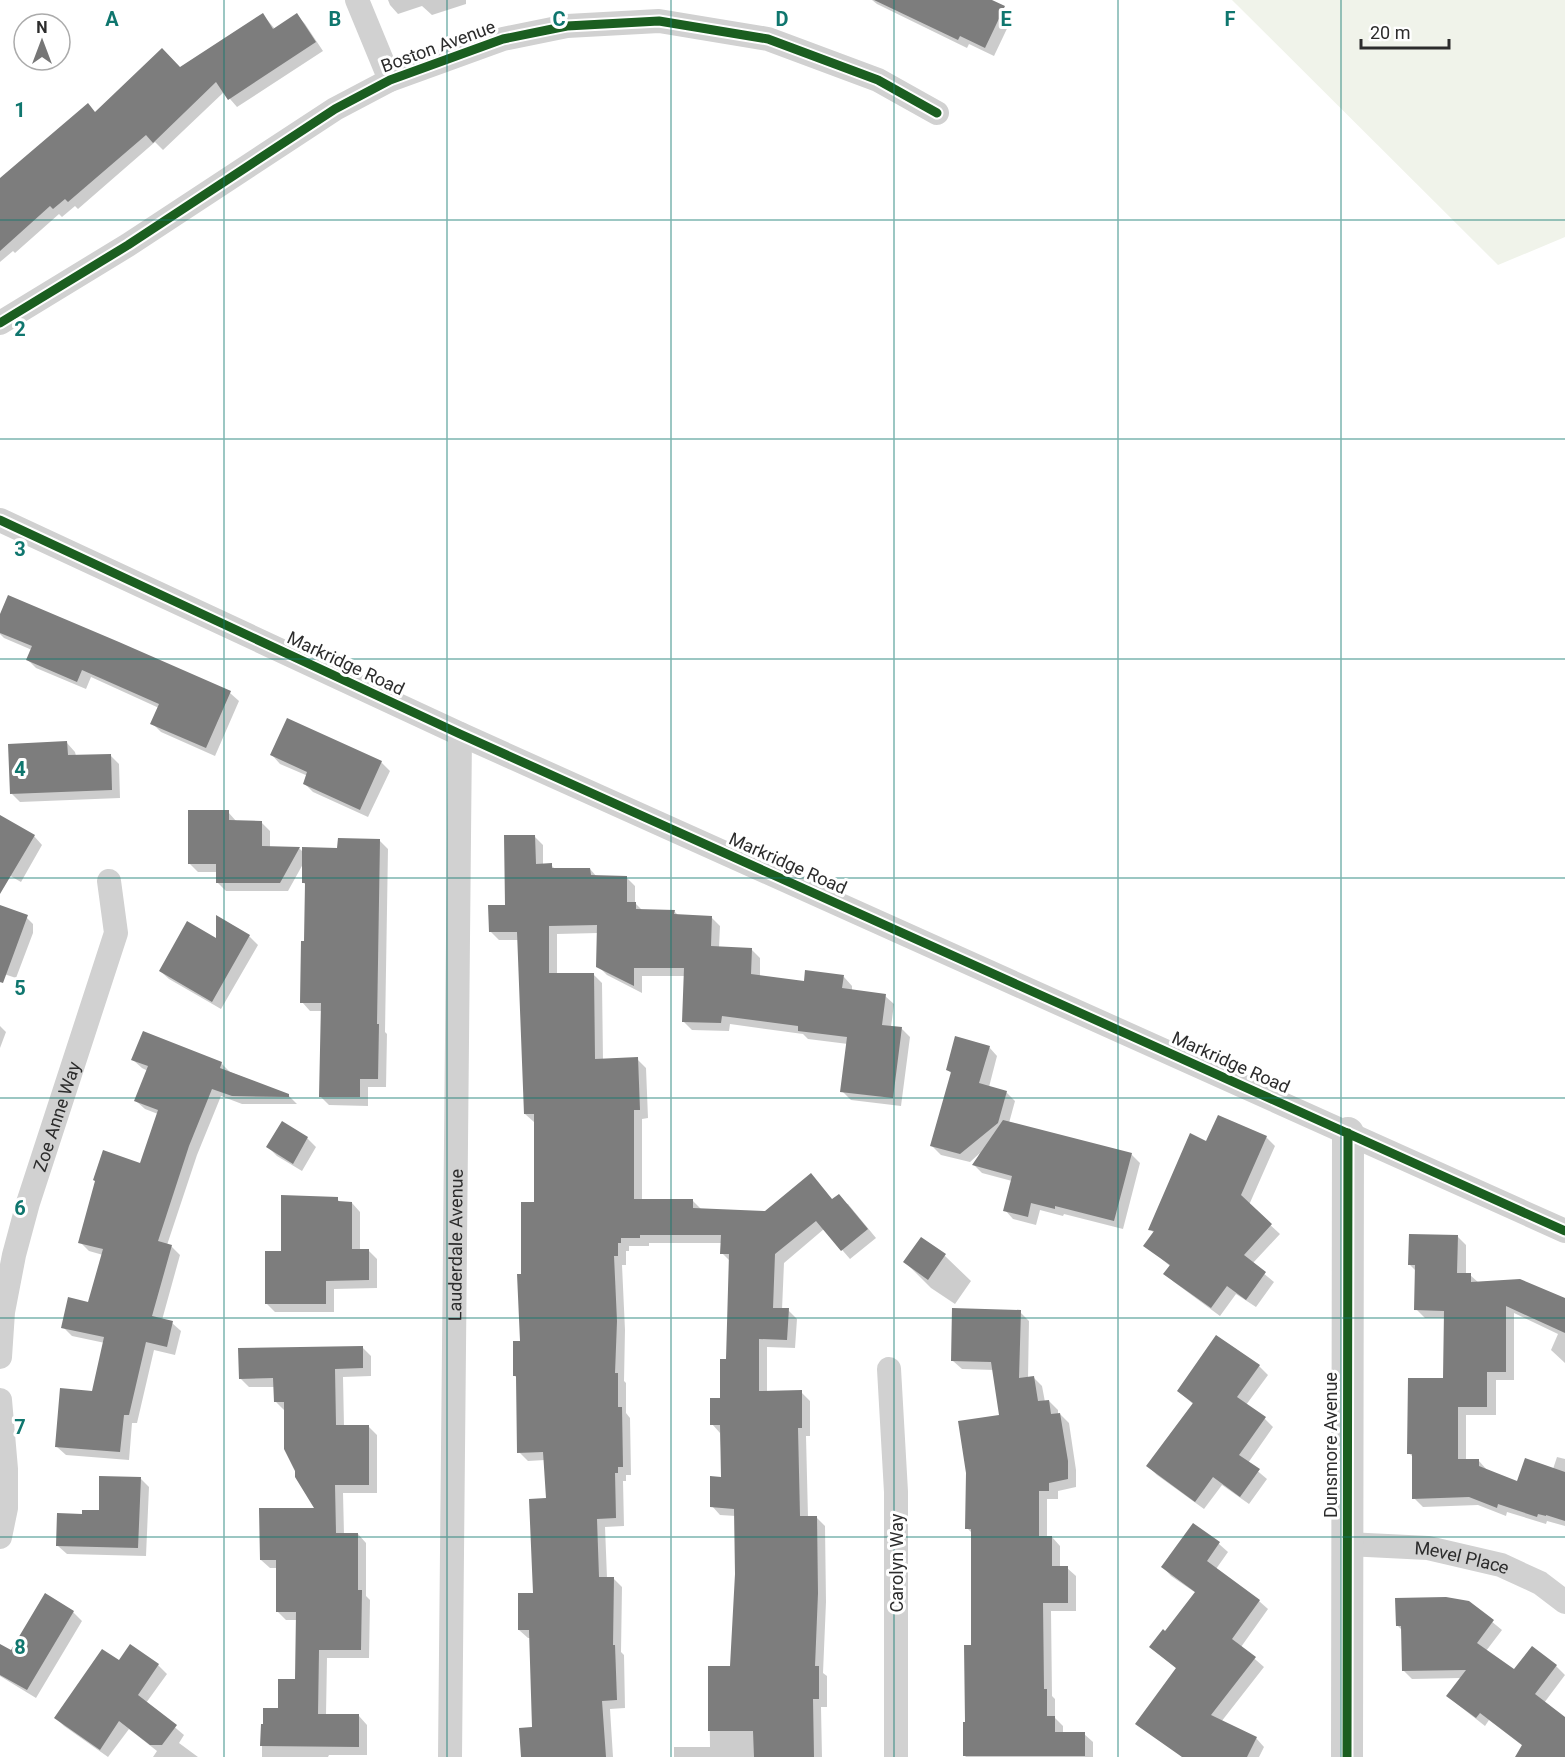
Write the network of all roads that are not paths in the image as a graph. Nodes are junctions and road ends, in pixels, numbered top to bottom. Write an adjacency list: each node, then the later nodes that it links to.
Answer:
1 (357, 0): 2 (street)
2 (390, 80): 3 (street, Boston Avenue); 4 (street, Boston Avenue)
3 (938, 113)
4 (0, 323)
5 (0, 520): 6 (street, Markridge Road)
6 (460, 734): 8 (street, Markridge Road); 16 (street, Lauderdale Avenue)
7 (109, 881): 10 (street, Zoe Anne Way)
8 (1348, 1133): 9 (street, Markridge Road); 14 (street, Dunsmore Avenue)
9 (1565, 1231)
10 (0, 1357)
11 (889, 1369): 17 (street, Carolyn Way)
12 (0, 1400): 13 (street)
13 (0, 1537)
14 (1347, 1544): 15 (street, Mevel Place); 18 (street, Dunsmore Avenue)
15 (1565, 1602)
16 (450, 1757)
17 (896, 1757)
18 (1347, 1757)

